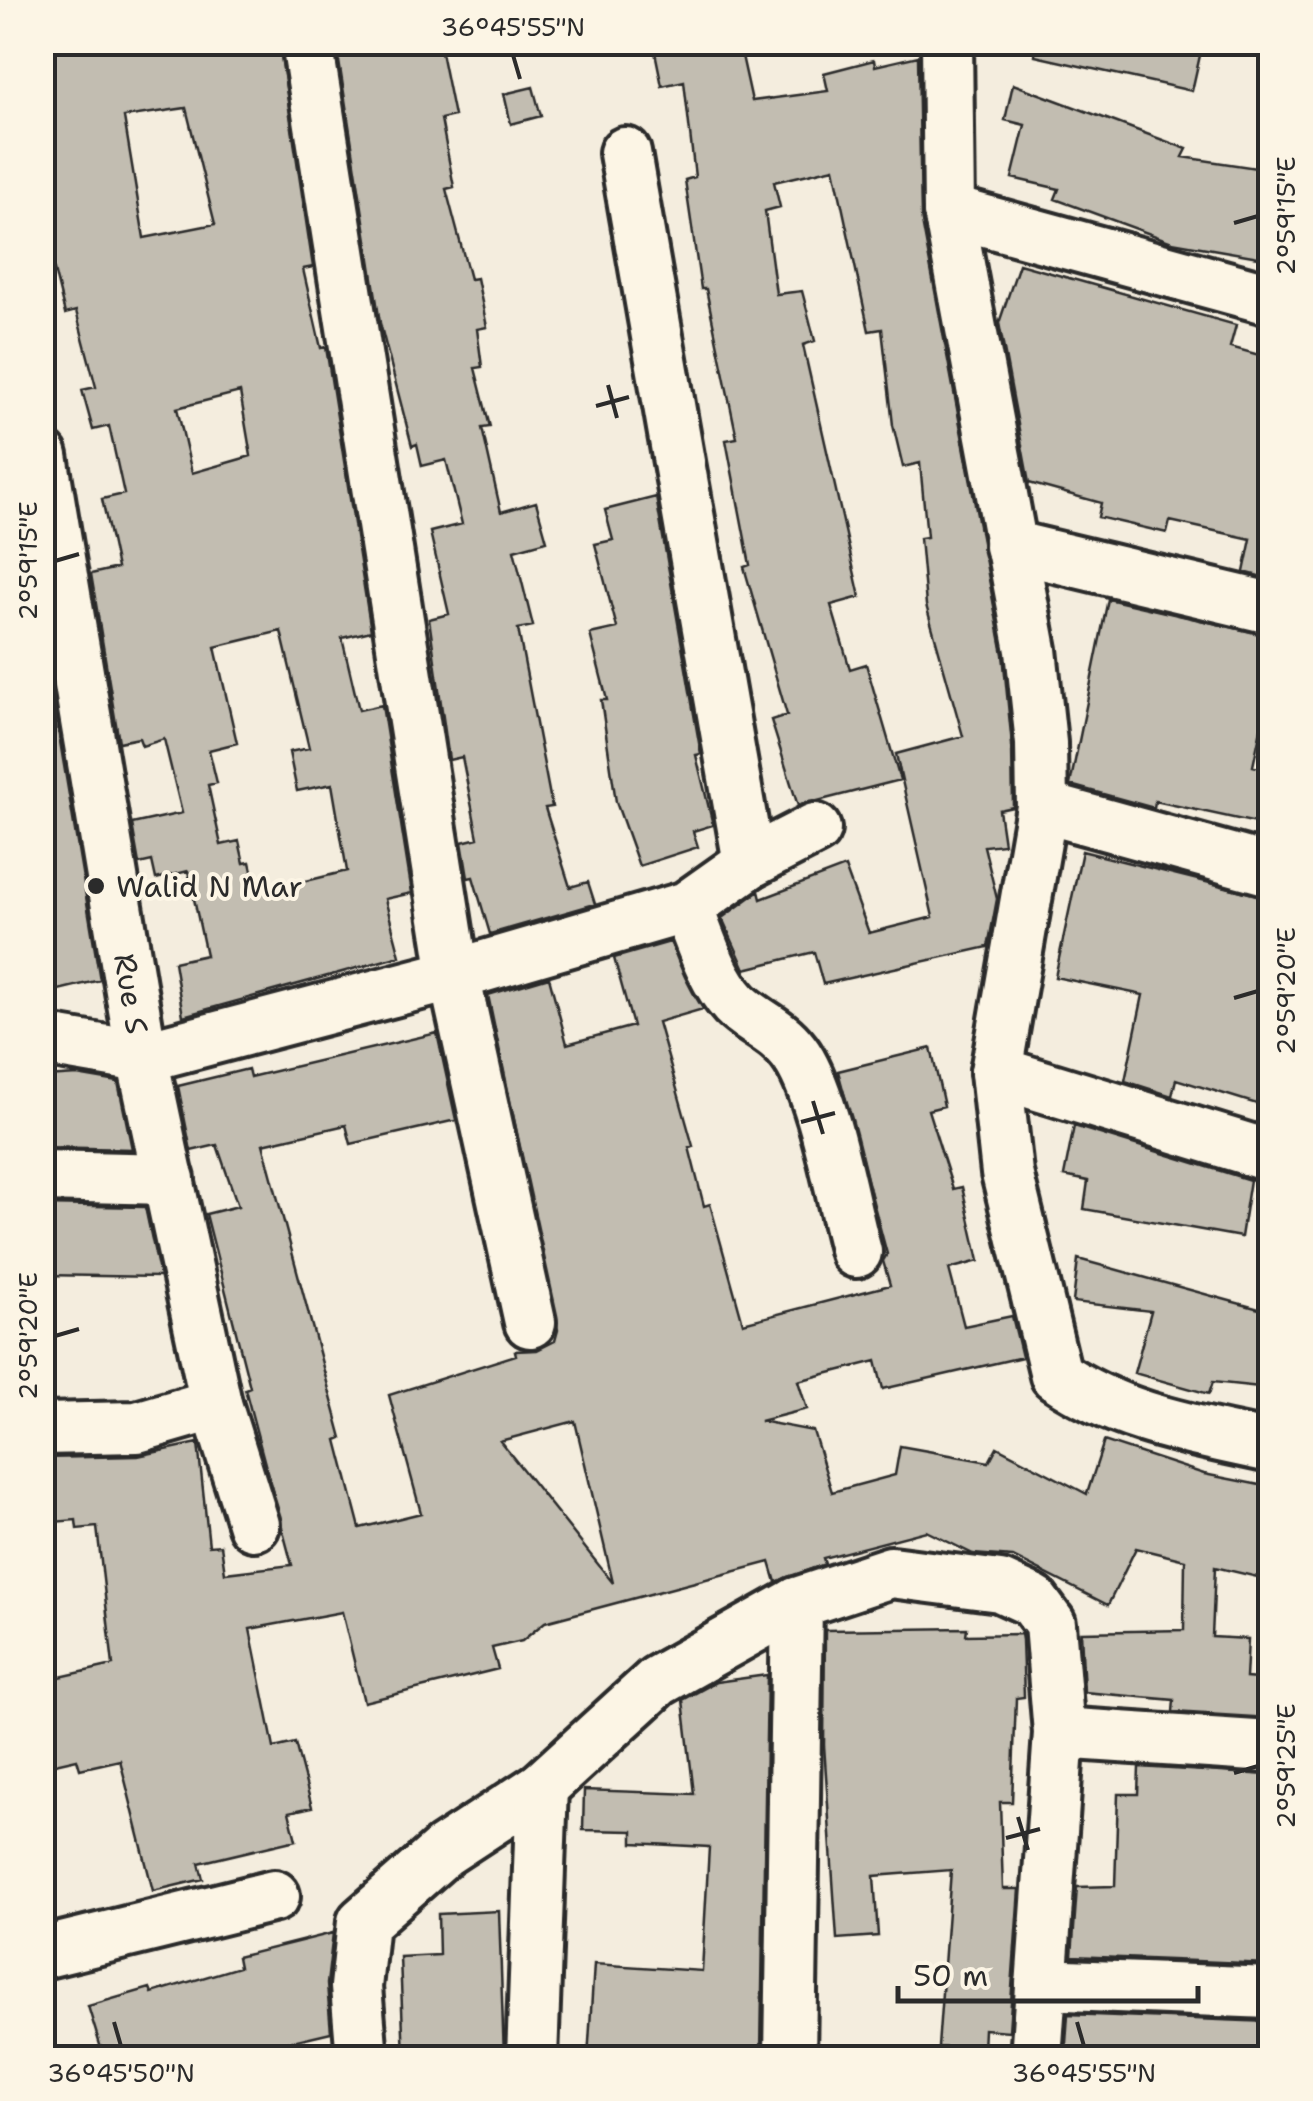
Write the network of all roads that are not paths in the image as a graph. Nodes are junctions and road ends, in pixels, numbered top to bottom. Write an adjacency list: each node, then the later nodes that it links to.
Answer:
1 (307, 42): 14 (street)
2 (947, 42): 4 (street)
3 (626, 153): 11 (street)
4 (949, 211): 5 (street); 7 (street)
5 (1270, 299)
6 (42, 456): 16 (street, Rue S)
7 (1010, 546): 8 (street); 9 (street)
8 (1270, 608)
9 (1042, 806): 12 (street); 17 (street)
10 (815, 829): 11 (street)
11 (749, 863): 13 (street)
12 (1270, 870)
13 (687, 907): 14 (street); 21 (street)
14 (454, 975): 16 (street); 22 (street)
15 (42, 1040): 16 (street)
16 (142, 1057): 20 (street, Rue S)
17 (996, 1072): 18 (street); 25 (street)
18 (1270, 1156)
19 (42, 1176): 20 (street)
20 (169, 1178): 23 (street, Rue S)
21 (856, 1252)
22 (530, 1322)
23 (216, 1404): 24 (street); 26 (street, Rue S)
24 (42, 1429)
25 (1270, 1447)
26 (254, 1525)
27 (797, 1604): 28 (street); 30 (street); 37 (street)
28 (1059, 1733): 29 (street); 33 (street)
29 (1270, 1747)
30 (542, 1786): 35 (street); 36 (street)
31 (274, 1896): 32 (street)
32 (42, 1953)
33 (1042, 1984): 34 (street); 38 (street)
34 (1270, 1993)
35 (362, 2058)
36 (532, 2058)
37 (790, 2058)
38 (1036, 2058)

